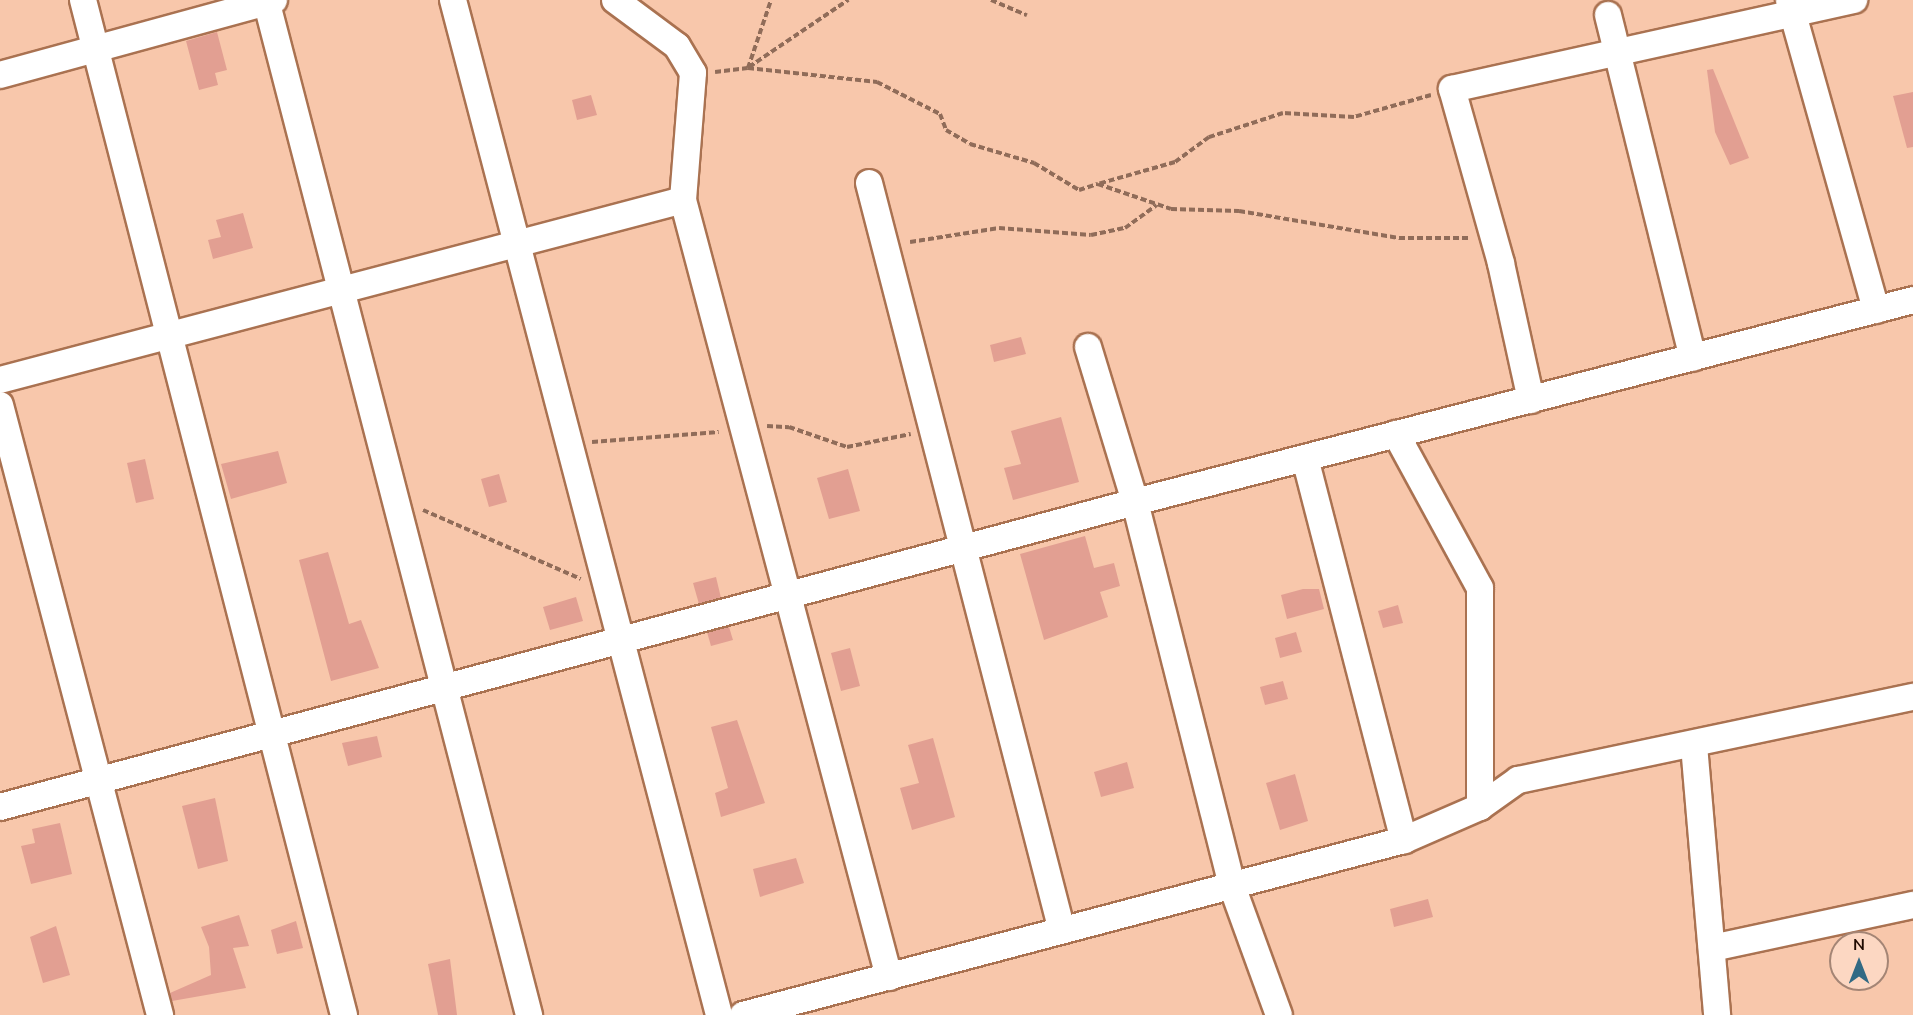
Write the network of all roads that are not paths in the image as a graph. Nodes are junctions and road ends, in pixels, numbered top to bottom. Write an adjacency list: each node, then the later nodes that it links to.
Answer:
1 (83, 0): 8 (street)
2 (453, 0): 13 (street)
3 (615, 0): 12 (street)
4 (1854, 0): 6 (street)
5 (269, 1): 8 (street); 14 (street)
6 (1790, 6): 9 (street); 16 (street)
7 (1608, 15): 9 (street)
8 (95, 48): 10 (street); 17 (street)
9 (1617, 50): 19 (street); 21 (street)
10 (0, 75)
11 (869, 183): 26 (street)
12 (683, 200): 13 (street); 27 (street)
13 (515, 248): 14 (street); 28 (street)
14 (338, 293): 17 (street); 29 (street)
15 (1913, 300): 16 (street)
16 (1876, 310): 19 (street)
17 (168, 337): 20 (street); 31 (street)
18 (1089, 347): 25 (street)
19 (1693, 358): 21 (street)
20 (0, 380)
21 (1531, 400): 23 (street)
22 (0, 405): 33 (street)
23 (1396, 434): 24 (street); 35 (street)
24 (1305, 458): 25 (street); 36 (street)
25 (1135, 502): 26 (street); 37 (street)
26 (963, 548): 27 (street); 39 (street)
27 (790, 595): 28 (street); 41 (street)
28 (617, 641): 29 (street); 45 (street)
29 (442, 688): 31 (street); 44 (street)
30 (1913, 697): 32 (street)
31 (269, 735): 33 (street); 43 (street)
32 (1694, 745): 35 (street); 40 (street)
33 (98, 781): 34 (street); 42 (street)
34 (0, 807)
35 (1480, 807): 36 (street)
36 (1404, 840): 37 (street)
37 (1232, 886): 39 (street); 47 (street)
38 (1913, 905): 40 (street)
39 (1062, 931): 41 (street)
40 (1712, 948): 48 (street)
41 (889, 977): 46 (street)
42 (160, 1015)
43 (344, 1015)
44 (529, 1015)
45 (718, 1015)
46 (743, 1015)
47 (1279, 1015)
48 (1717, 1015)

